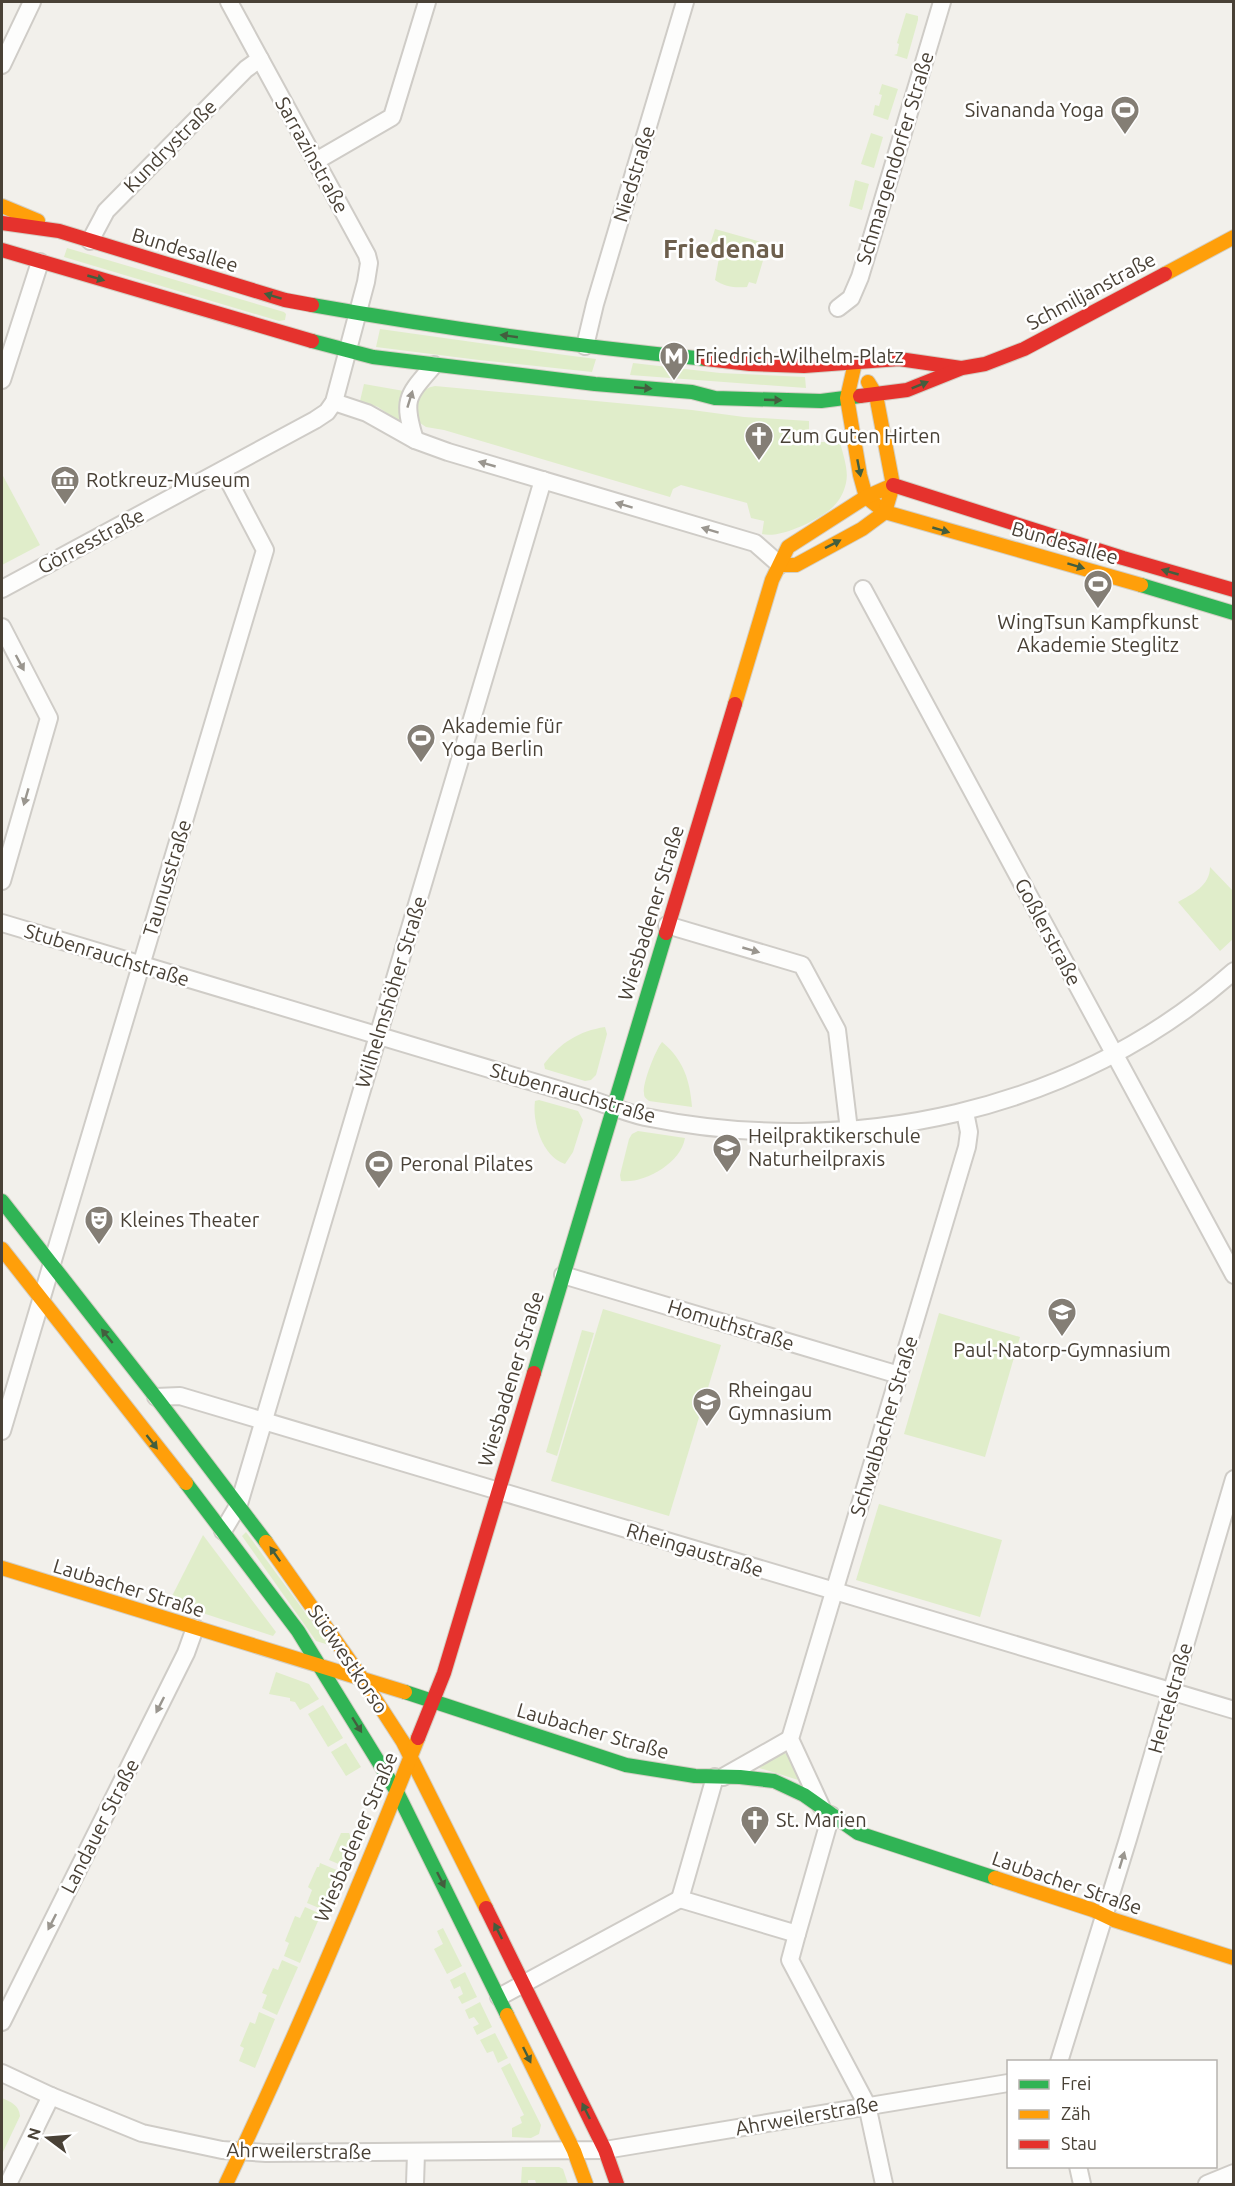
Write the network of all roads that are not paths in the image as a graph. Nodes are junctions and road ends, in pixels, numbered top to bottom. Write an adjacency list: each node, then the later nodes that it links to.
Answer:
1 (32, 2): 7 (street)
2 (229, 2): 6 (street, Sarrazinstraße)
3 (428, 2): 8 (street)
4 (685, 2): 19 (street, Niedstraße)
5 (942, 2): 16 (street, Schmargendorfer Straße)
6 (260, 59): 8 (street, Sarrazinstraße); 13 (street, Kundrystraße)
7 (2, 65)
8 (315, 161): 17 (street, Sarrazinstraße)
9 (2, 206): 11 (street)
10 (2, 224): 11 (street, Bundesallee)
11 (59, 231): 13 (street, Bundesallee)
12 (1233, 237): 23 (street, Schmiljanstraße)
13 (90, 242): 18 (street, Bundesallee, one-way to 13)
14 (2, 250): 15 (street, Bundesallee)
15 (40, 262): 18 (street, Bundesallee, one-way to 18); 24 (street)
16 (838, 308)
17 (358, 314): 18 (street, Bundesallee); 19 (street, one-way to 17); 20 (street, Sarrazinstraße)
18 (293, 319): 20 (street, Bundesallee)
19 (585, 346): 21 (street)
20 (348, 351): 22 (street); 27 (street)
21 (855, 363): 23 (street, Schmiljanstraße); 25 (street); 26 (street)
22 (434, 365): 26 (street, one-way to 26); 28 (street, one-way to 22)
23 (962, 368): 25 (street, Schmiljanstraße, one-way to 23)
24 (2, 380)
25 (876, 395): 26 (street); 31 (street)
26 (847, 398): 32 (street, one-way to 32)
27 (334, 402): 28 (street); 29 (street, Görresstraße)
28 (415, 440): 30 (street, one-way to 28)
29 (223, 470): 35 (street, Görresstraße); 43 (street, Taunusstraße)
30 (543, 480): 34 (street, one-way to 30); 45 (street, Wilhelmshöher Straße)
31 (894, 485): 32 (street); 33 (street); 37 (street, Bundesallee, one-way to 31)
32 (866, 497): 33 (street); 34 (street)
33 (885, 513): 34 (street, one-way to 33); 38 (street, Bundesallee, one-way to 38)
34 (780, 565): 42 (street, Wiesbadener Straße)
35 (2, 589)
36 (863, 589): 46 (street, Goßlerstraße)
37 (1233, 591)
38 (1233, 613)
39 (2, 627): 40 (street, one-way to 40)
40 (2, 881)
41 (2, 923): 43 (street, Stubenrauchstraße)
42 (668, 925): 47 (street, Wiesbadener Straße); 49 (street, one-way to 49)
43 (140, 965): 45 (street, Stubenrauchstraße); 52 (street, Taunusstraße)
44 (1233, 971): 46 (street, Stubenrauchstraße)
45 (378, 1036): 47 (street, Stubenrauchstraße); 58 (street, Wilhelmshöher Straße)
46 (1114, 1054): 48 (street, Stubenrauchstraße); 54 (street, Goßlerstraße)
47 (614, 1106): 49 (street, Stubenrauchstraße); 53 (street, Wiesbadener Straße)
48 (965, 1112): 49 (street, Stubenrauchstraße); 56 (street, Schwalbacher Straße)
49 (849, 1130)
50 (2, 1201): 52 (street, Südwestkorso)
51 (2, 1249): 55 (street, Südwestkorso)
52 (51, 1265): 55 (street, Taunusstraße); 57 (street, Südwestkorso, one-way to 52)
53 (563, 1275): 56 (street, Homuthstraße); 61 (street, Wiesbadener Straße)
54 (1233, 1275)
55 (40, 1300): 59 (street, Taunusstraße); 63 (street, Südwestkorso, one-way to 63)
56 (899, 1375): 65 (street, Schwalbacher Straße)
57 (156, 1397): 58 (street, Rheingaustraße); 62 (street, Südwestkorso)
58 (264, 1422): 61 (street, Rheingaustraße); 62 (street, Wilhelmshöher Straße)
59 (2, 1431)
60 (1233, 1479): 69 (street, Hertelstraße)
61 (498, 1491): 65 (street, Rheingaustraße); 70 (street, Wiesbadener Straße)
62 (239, 1504): 63 (street); 68 (street, Südwestkorso, one-way to 62)
63 (223, 1531): 67 (street, Südwestkorso)
64 (2, 1568): 66 (street, Laubacher Straße)
65 (835, 1592): 69 (street, Rheingaustraße); 72 (street, Schwalbacher Straße)
66 (195, 1628): 67 (street, Laubacher Straße); 83 (street, Landauer Straße, one-way to 83)
67 (320, 1667): 68 (street, Laubacher Straße); 75 (street, Südwestkorso, one-way to 75)
68 (363, 1680): 70 (street, Laubacher Straße); 73 (street, Südwestkorso)
69 (1172, 1692): 71 (street, Rheingaustraße); 78 (street, Hertelstraße, one-way to 69)
70 (434, 1702): 73 (street, Wiesbadener Straße); 74 (street, Laubacher Straße)
71 (1233, 1710)
72 (790, 1738): 74 (street); 76 (street)
73 (411, 1758): 75 (street, Wiesbadener Straße); 81 (street, Südwestkorso, one-way to 73)
74 (718, 1777): 76 (street, Laubacher Straße); 77 (street)
75 (397, 1792): 82 (street, Südwestkorso, one-way to 82); 91 (street, Wiesbadener Straße)
76 (827, 1813): 78 (street, Laubacher Straße); 79 (street)
77 (680, 1899): 79 (street); 81 (street)
78 (1104, 1916): 80 (street, Laubacher Straße); 84 (street, Hertelstraße)
79 (797, 1934): 88 (street)
80 (1233, 1958)
81 (524, 1983): 82 (street); 89 (street, Südwestkorso, one-way to 81)
82 (499, 1997): 90 (street, Südwestkorso, one-way to 90)
83 (2, 2022)
84 (1059, 2060)
85 (2, 2073): 87 (street, Ahrweilerstraße)
86 (1007, 2083): 88 (street, Ahrweilerstraße)
87 (51, 2096): 91 (street, Ahrweilerstraße); 95 (street)
88 (867, 2105): 89 (street, Ahrweilerstraße); 100 (street)
89 (605, 2150): 90 (street); 99 (street, Südwestkorso)
90 (574, 2151): 92 (street, Ahrweilerstraße); 98 (street, Südwestkorso)
91 (242, 2152): 92 (street, Ahrweilerstraße); 96 (street, Wiesbadener Straße)
92 (416, 2153): 97 (street)
93 (1078, 2168): 101 (street)
94 (1233, 2173): 102 (street)
95 (8, 2184)
96 (226, 2184)
97 (415, 2184)
98 (586, 2184)
99 (617, 2184)
100 (884, 2184)
101 (1082, 2184)
102 (1207, 2184)

